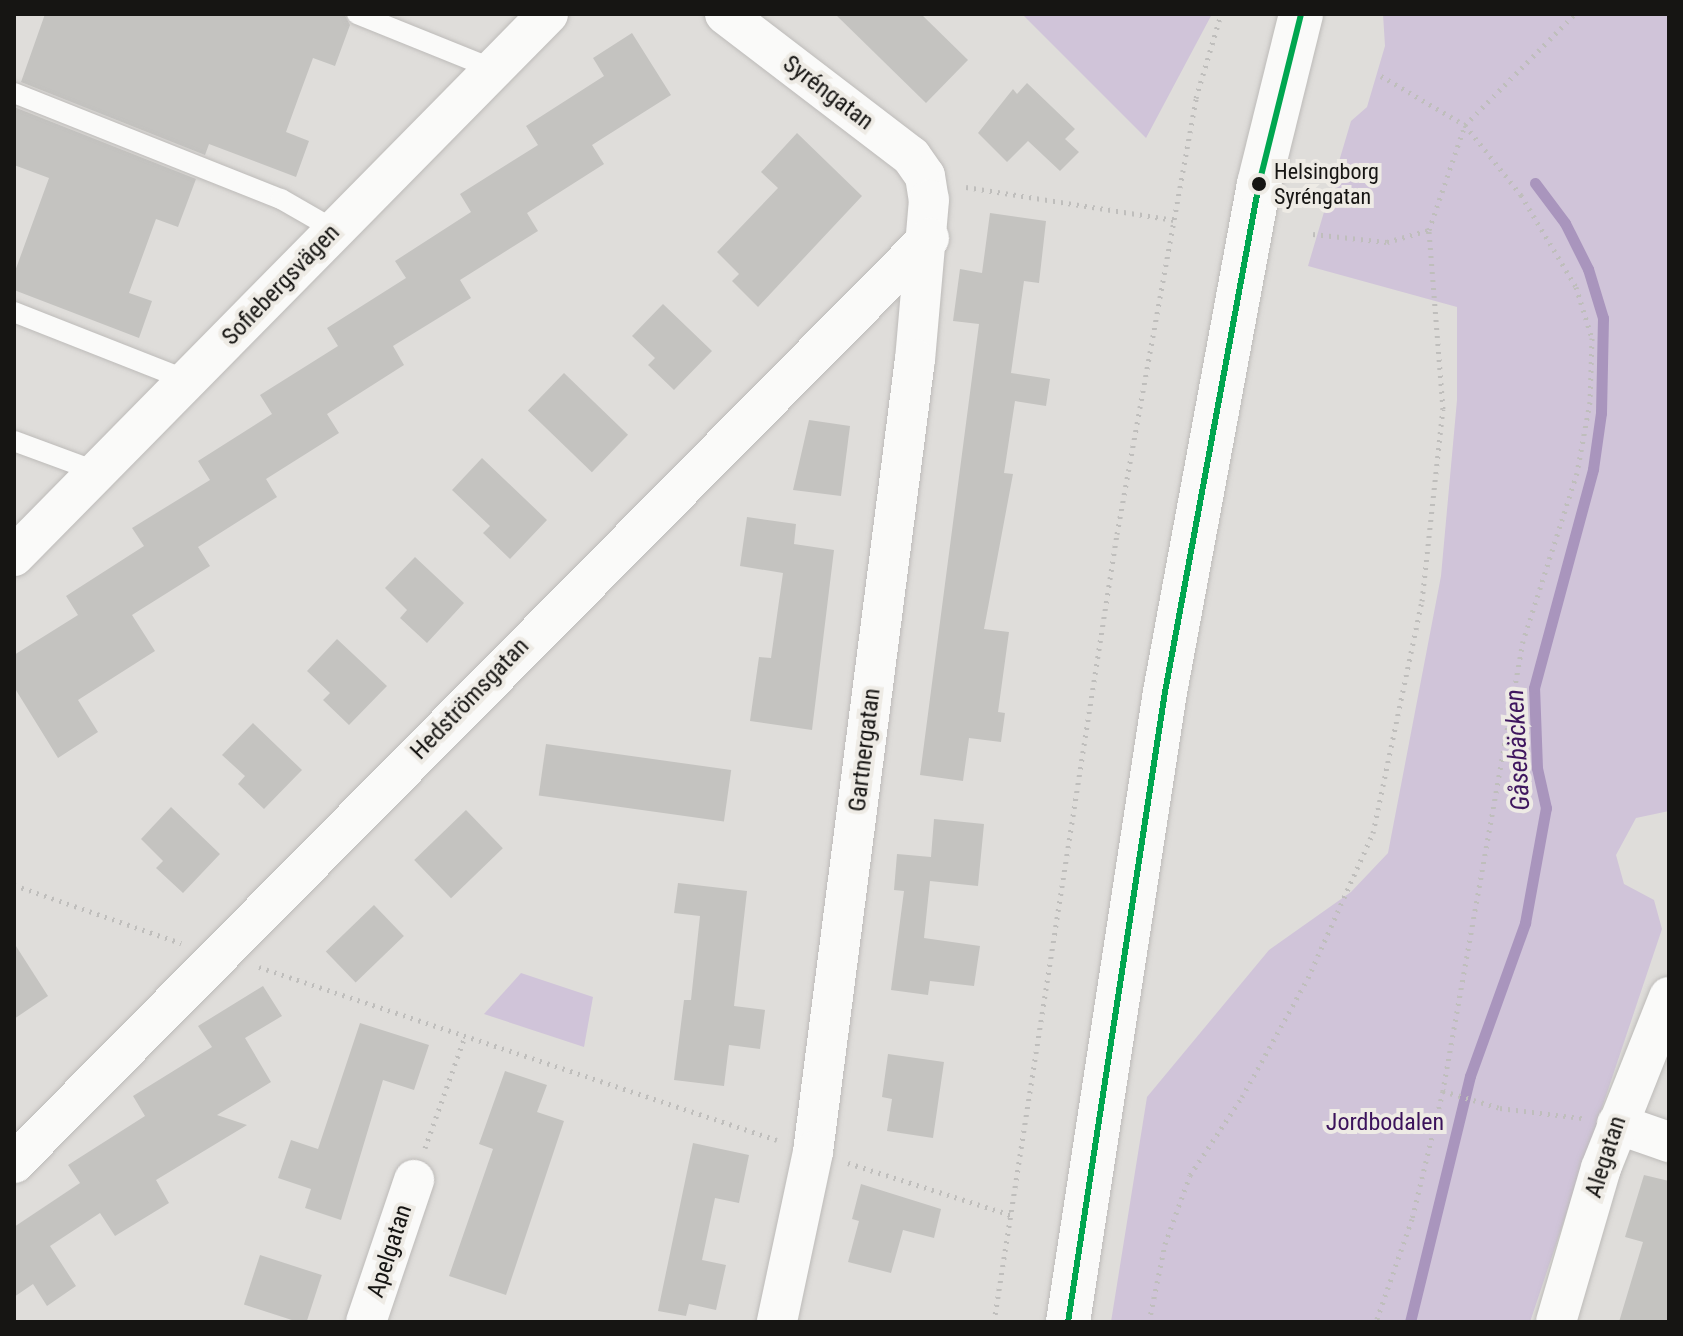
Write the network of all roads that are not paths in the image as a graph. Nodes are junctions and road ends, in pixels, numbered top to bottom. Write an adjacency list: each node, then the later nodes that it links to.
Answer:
1 (357, 14): 7 (lane)
2 (548, 14): 7 (street, Sofiebergsvägen)
3 (725, 14): 9 (street, Syréngatan)
4 (1294, 14): 6 (main road)
5 (1301, 14): 6 (main road)
6 (1286, 65): 24 (main road)
7 (493, 69): 10 (street, Sofiebergsvägen)
8 (14, 93): 10 (lane)
9 (927, 183): 11 (street, Gartnergatan)
10 (335, 230): 13 (street, Sofiebergsvägen)
11 (929, 238): 20 (street, Hedströmsgatan); 23 (street, Gartnergatan)
12 (14, 312): 13 (lane)
13 (187, 380): 15 (street, Sofiebergsvägen)
14 (14, 441): 15 (lane)
15 (98, 472): 16 (street, Sofiebergsvägen)
16 (14, 556)
17 (1669, 997): 18 (street, Alegatan)
18 (1617, 1124): 19 (street); 25 (street, Alegatan)
19 (1669, 1142)
20 (14, 1163)
21 (414, 1180): 22 (street, Apelgatan)
22 (366, 1322)
23 (777, 1322)
24 (1068, 1322)
25 (1556, 1322)

